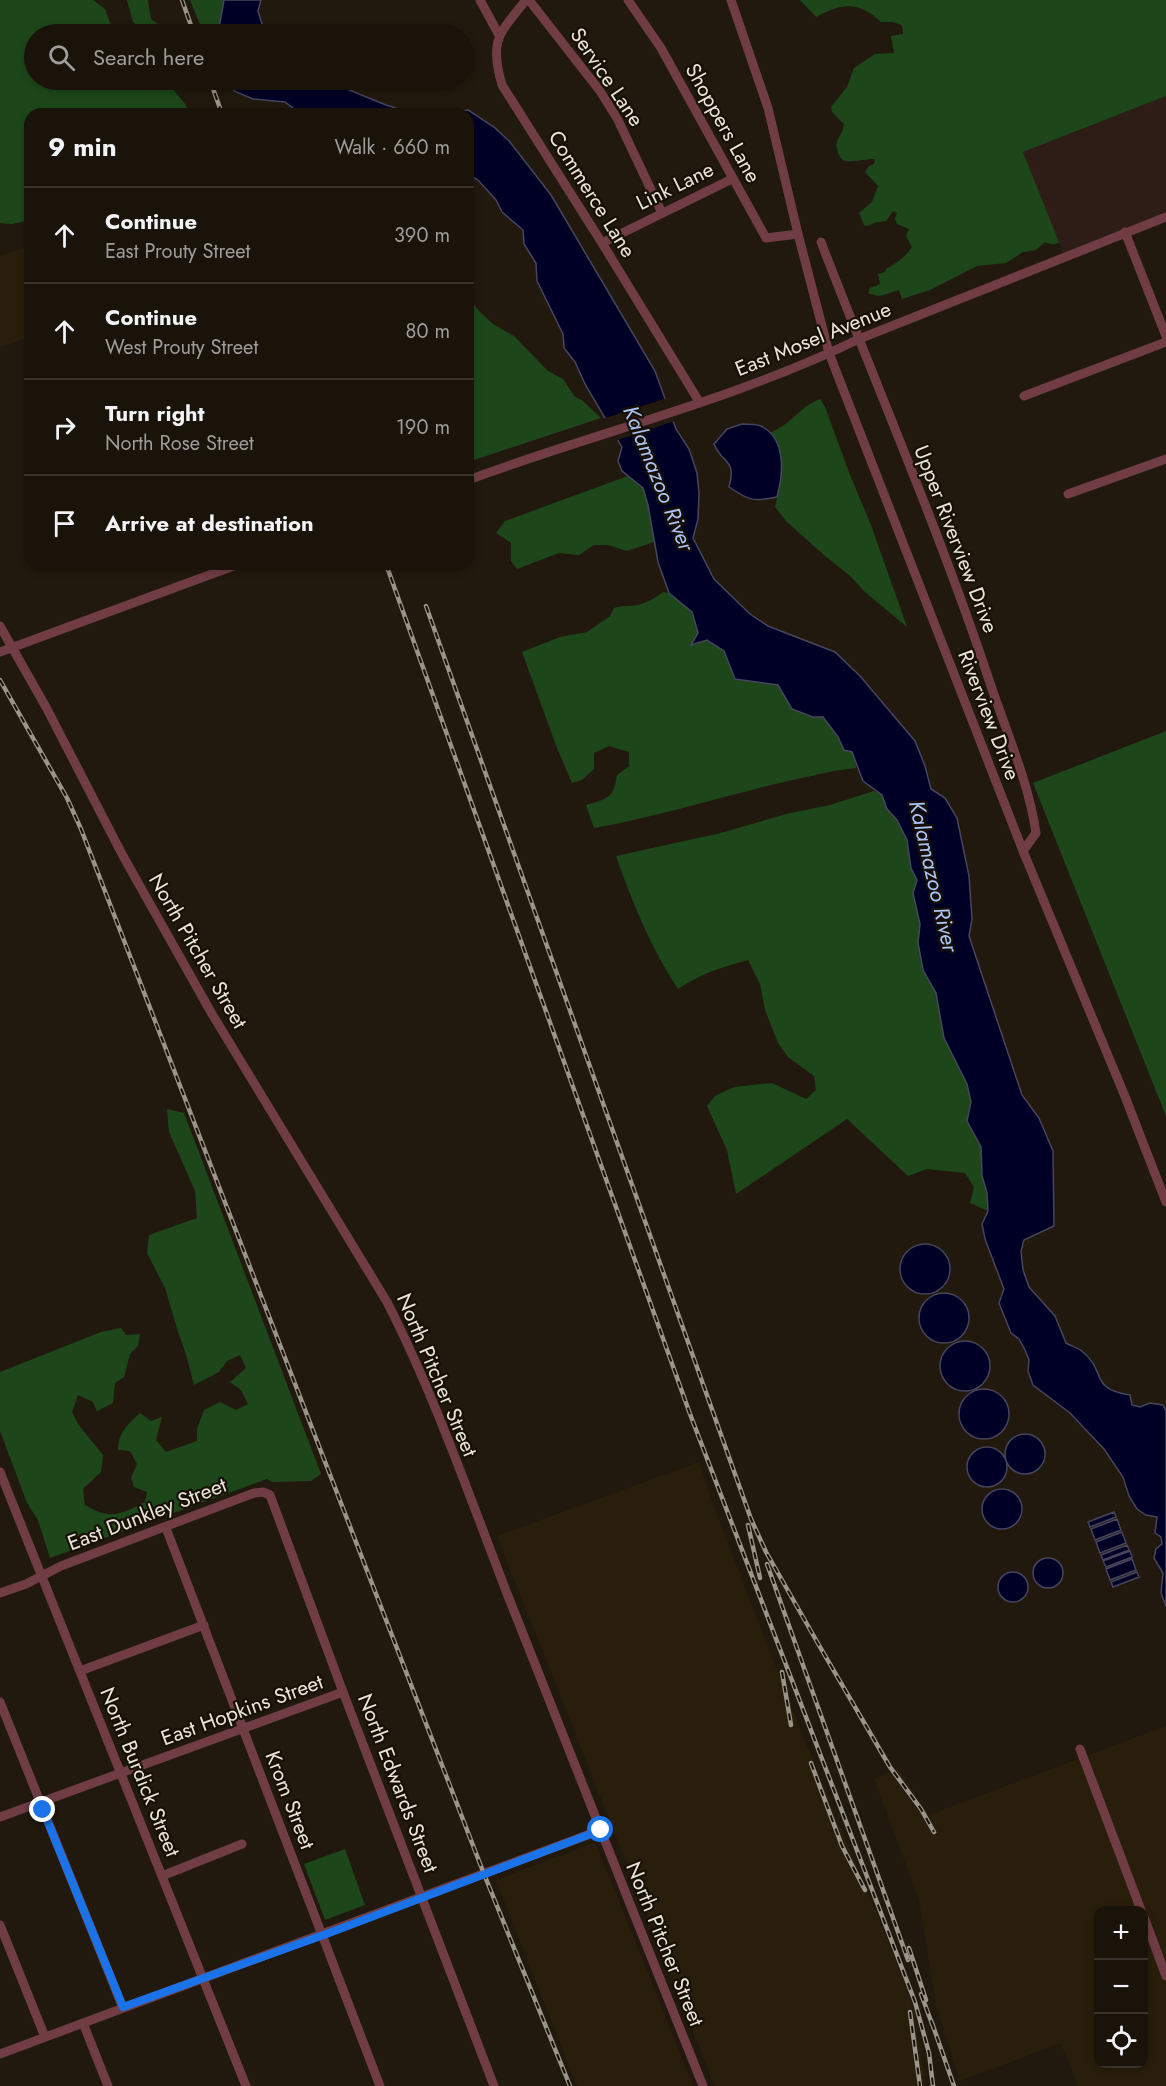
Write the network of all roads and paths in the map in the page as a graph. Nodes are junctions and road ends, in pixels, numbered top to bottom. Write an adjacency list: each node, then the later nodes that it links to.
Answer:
1 (480, 0): 5 (street)
2 (528, 0): 5 (street); 7 (street, Service Lane)
3 (628, 0): 6 (street, Shoppers Lane)
4 (731, 0): 10 (street, Riverview Drive)
5 (499, 35): 12 (street, Commerce Lane)
6 (732, 179): 7 (street, Link Lane); 10 (street, Shoppers Lane)
7 (662, 213): 12 (street, Link Lane)
8 (1166, 217): 9 (street, East Mosel Avenue)
9 (1125, 232): 13 (street); 14 (street, East Mosel Avenue)
10 (798, 234): 16 (street, Riverview Drive)
11 (822, 242): 14 (street, Upper Riverview Drive)
12 (602, 243): 18 (street, Commerce Lane)
13 (1166, 336)
14 (859, 339): 16 (street, East Mosel Avenue); 26 (street, Upper Riverview Drive)
15 (1166, 342): 17 (street)
16 (829, 353): 18 (street, East Mosel Avenue); 26 (street, Riverview Drive)
17 (1024, 396)
18 (700, 403): 20 (street, East Mosel Avenue)
19 (1166, 459): 21 (street)
20 (474, 478)
21 (1068, 494)
22 (223, 570): 24 (street)
23 (0, 626): 24 (street, North Pitcher Street)
24 (13, 648): 25 (street); 42 (street, North Pitcher Street)
25 (0, 652)
26 (1023, 852): 27 (street, Riverview Drive)
27 (1166, 1202)
28 (0, 1472): 31 (street, North Burdick Street)
29 (268, 1492): 30 (street, East Dunkley Street); 35 (street, North Edwards Street)
30 (166, 1528): 31 (street, East Dunkley Street); 33 (street, Krom Street)
31 (41, 1576): 32 (street, East Dunkley Street); 34 (street, North Burdick Street)
32 (0, 1593)
33 (204, 1625): 34 (street); 37 (street, Krom Street)
34 (80, 1671): 39 (street, North Burdick Street)
35 (343, 1692): 37 (street, East Hopkins Street); 45 (street, North Edwards Street)
36 (0, 1702): 40 (street)
37 (243, 1729): 39 (street, East Hopkins Street); 49 (street, Krom Street)
38 (1080, 1749): 46 (street)
39 (120, 1774): 40 (street, East Hopkins Street); 44 (street, North Burdick Street)
40 (39, 1802): 41 (street, East Hopkins Street); 52 (street)
41 (0, 1817)
42 (601, 1830): 45 (street); 60 (street, North Pitcher Street)
43 (242, 1844): 44 (street)
44 (162, 1876): 51 (street, North Burdick Street)
45 (423, 1898): 49 (street); 59 (street, North Edwards Street)
46 (1139, 1906)
47 (0, 1925): 54 (street)
48 (1148, 1930): 50 (street)
49 (322, 1935): 51 (street); 58 (street, Krom Street)
50 (1166, 1976)
51 (202, 1979): 52 (street); 57 (street, North Burdick Street)
52 (123, 2007): 53 (street)
53 (83, 2023): 54 (street); 56 (street)
54 (45, 2037): 55 (street)
55 (0, 2054)
56 (108, 2086)
57 (246, 2086)
58 (380, 2086)
59 (494, 2086)
60 (703, 2086)

